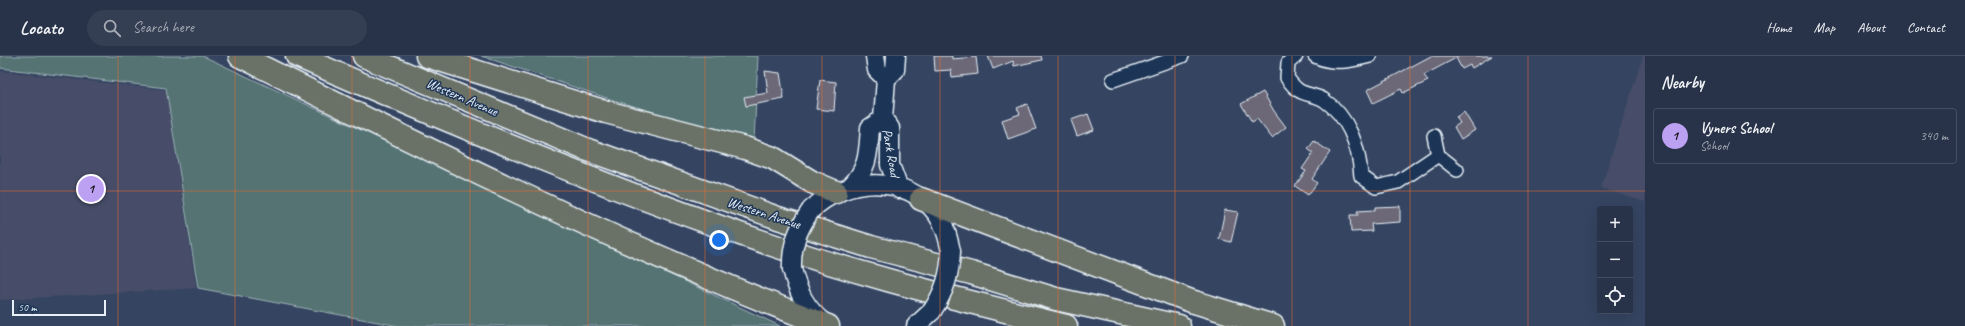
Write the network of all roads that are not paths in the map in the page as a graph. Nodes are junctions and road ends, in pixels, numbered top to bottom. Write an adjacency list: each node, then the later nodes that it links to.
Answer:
1 (240, 56): 20 (highway)
2 (297, 56): 22 (highway, Western Avenue)
3 (364, 56): 23 (highway, Western Avenue)
4 (427, 56): 18 (highway)
5 (896, 56): 11 (main road, Park Road)
6 (1182, 56): 10 (street)
7 (1296, 56): 15 (street)
8 (1315, 56): 9 (street)
9 (1370, 56)
10 (1167, 59): 12 (street)
11 (880, 64): 13 (main road, Park Road)
12 (1113, 80)
13 (883, 119): 17 (main road, Park Road); 18 (main road, Park Road)
14 (1434, 136): 15 (street)
15 (1438, 155): 16 (street)
16 (1457, 170)
17 (899, 188): 18 (main road); 19 (main road)
18 (843, 190): 20 (main road, bridge)
19 (922, 199): 21 (main road, bridge); 24 (highway)
20 (828, 326)
21 (916, 326)
22 (1066, 326)
23 (1179, 326)
24 (1273, 326)

